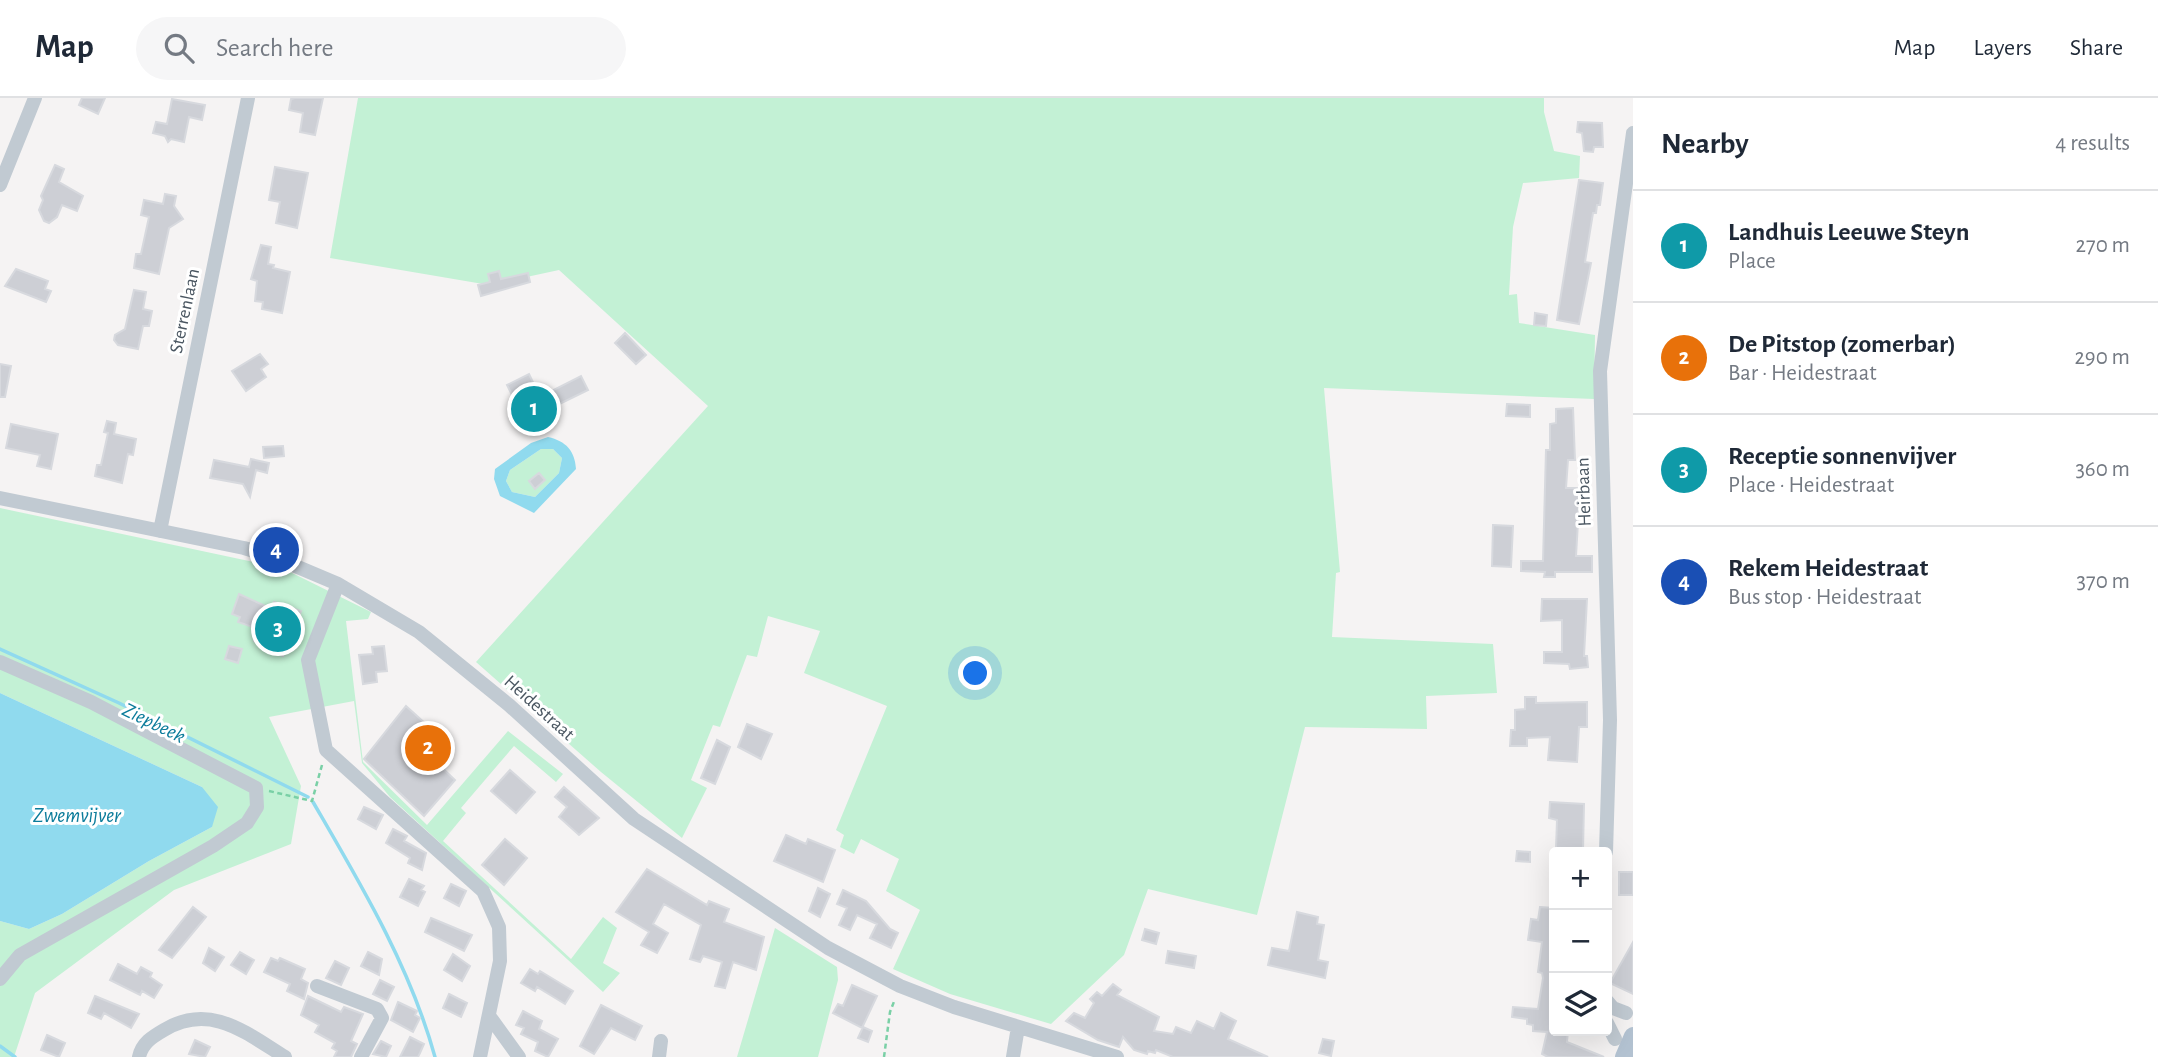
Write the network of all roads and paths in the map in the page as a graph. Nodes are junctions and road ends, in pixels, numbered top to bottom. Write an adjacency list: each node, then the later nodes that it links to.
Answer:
1 (35, 98): 4 (street)
2 (248, 98): 6 (street, Sterrenlaan)
3 (1633, 133): 11 (street, Heirbaan)
4 (0, 185)
5 (0, 498): 6 (street, Heidestraat)
6 (160, 531): 7 (street, Heidestraat)
7 (338, 584): 9 (street); 14 (street, Heidestraat)
8 (0, 662): 10 (street)
9 (326, 750): 10 (path); 17 (street)
10 (256, 788): 12 (street)
11 (1606, 847)
12 (0, 979)
13 (317, 986): 25 (street)
14 (900, 986): 18 (street, Heidestraat); 29 (path)
15 (1612, 1007): 16 (street)
16 (1626, 1013)
17 (489, 1017): 26 (street); 27 (street)
18 (1017, 1027): 30 (street); 31 (street, Heidestraat)
19 (1612, 1033): 21 (street)
20 (1633, 1036): 32 (main road)
21 (1615, 1039)
22 (661, 1041): 28 (street)
23 (139, 1057): 24 (street)
24 (285, 1057)
25 (361, 1057)
26 (480, 1057)
27 (519, 1057)
28 (659, 1057)
29 (884, 1057)
30 (1013, 1057)
31 (1117, 1057)
32 (1624, 1057)

